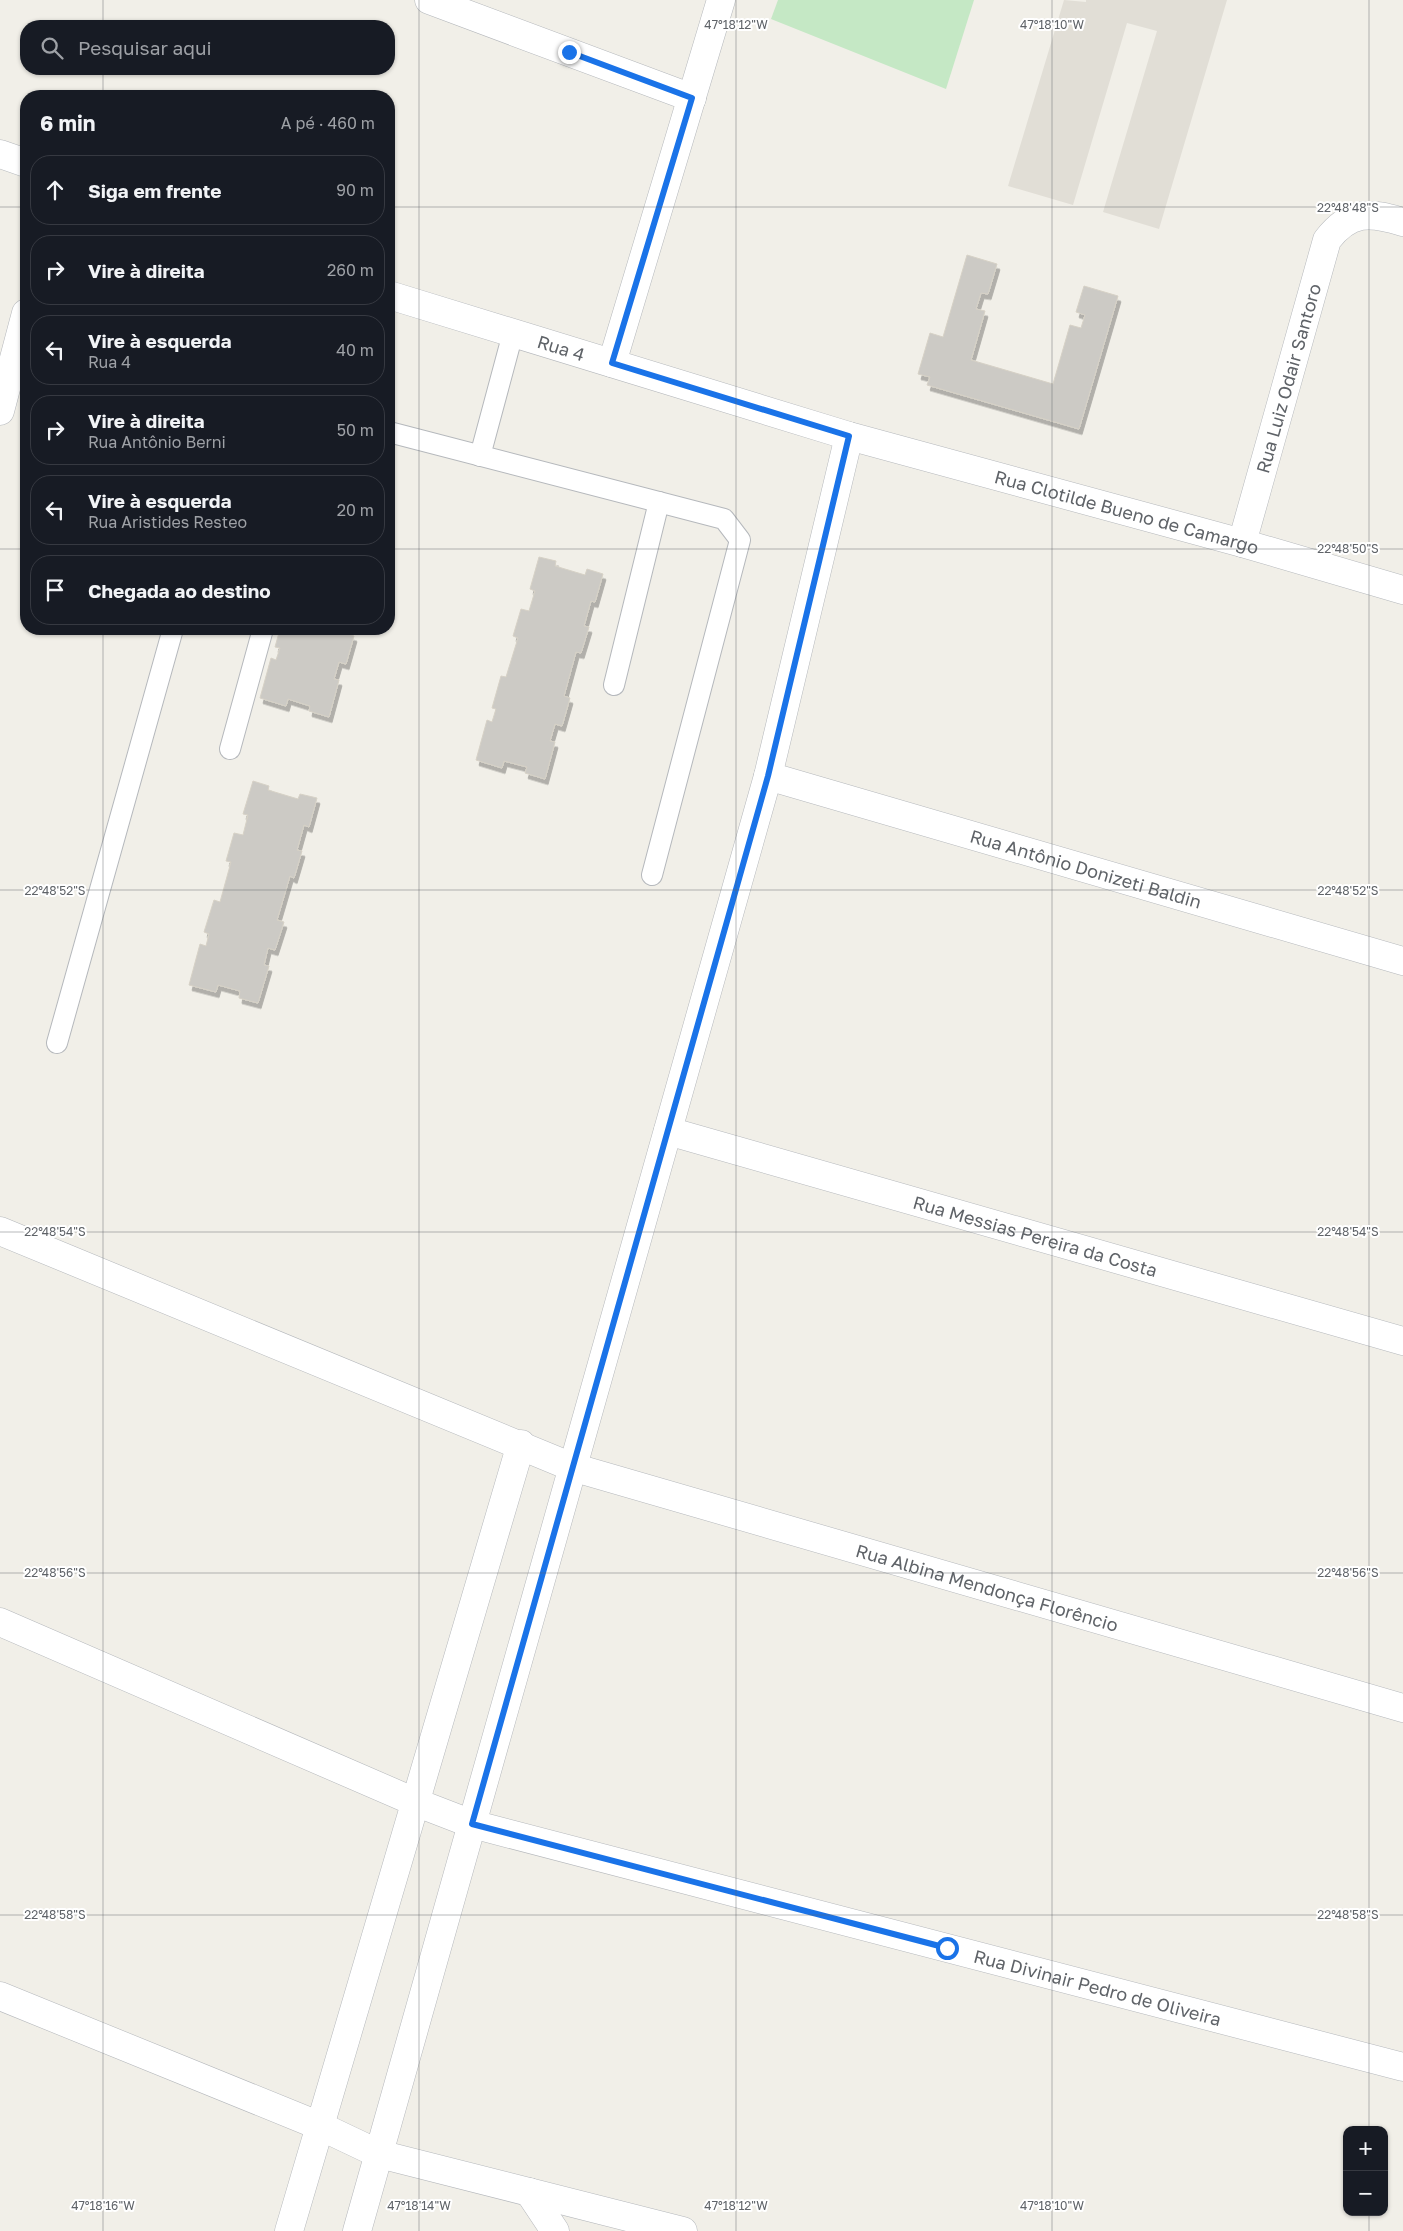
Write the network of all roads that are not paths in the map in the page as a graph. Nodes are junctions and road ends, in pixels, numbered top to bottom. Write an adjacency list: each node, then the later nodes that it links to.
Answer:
1 (429, 0): 3 (street)
2 (721, 0): 3 (street)
3 (692, 98): 10 (street)
4 (0, 154): 5 (street)
5 (20, 161)
6 (1403, 222): 16 (street, Rua Luiz Odair Santoro)
7 (395, 297): 8 (street, Rua 4)
8 (513, 333): 10 (street, Rua 4); 14 (lane)
9 (20, 336): 11 (street)
10 (612, 363): 13 (street, Rua 4)
11 (0, 411)
12 (395, 434): 14 (lane)
13 (849, 436): 16 (street, Rua Clotilde Bueno de Camargo); 22 (street)
14 (480, 456): 15 (lane)
15 (659, 502): 20 (lane); 23 (lane)
16 (1242, 543): 17 (street, Rua Clotilde Bueno de Camargo)
17 (1403, 590)
18 (171, 635): 25 (lane)
19 (261, 635): 21 (lane)
20 (614, 685)
21 (230, 749)
22 (768, 776): 24 (street, Rua Antônio Donizeti Baldin); 26 (street)
23 (652, 875)
24 (1403, 962)
25 (58, 1043)
26 (668, 1131): 28 (street, Rua Messias Pereira da Costa); 30 (street)
27 (0, 1231): 29 (street, Rua Albina Mendonça Florêncio)
28 (1403, 1341)
29 (521, 1444): 30 (street, Rua Albina Mendonça Florêncio); 33 (street)
30 (572, 1467): 32 (street, Rua Albina Mendonça Florêncio); 34 (street)
31 (0, 1622): 33 (street, Rua Divinair Pedro de Oliveira)
32 (1403, 1708)
33 (415, 1802): 34 (street, Rua Divinair Pedro de Oliveira); 37 (street)
34 (472, 1824): 36 (street, Rua Divinair Pedro de Oliveira); 38 (street)
35 (0, 1996): 37 (street)
36 (1403, 2067)
37 (320, 2126): 38 (street); 40 (street)
38 (379, 2154): 39 (street); 41 (street)
39 (529, 2192): 42 (street); 43 (street)
40 (289, 2231)
41 (357, 2231)
42 (555, 2231)
43 (683, 2231)

